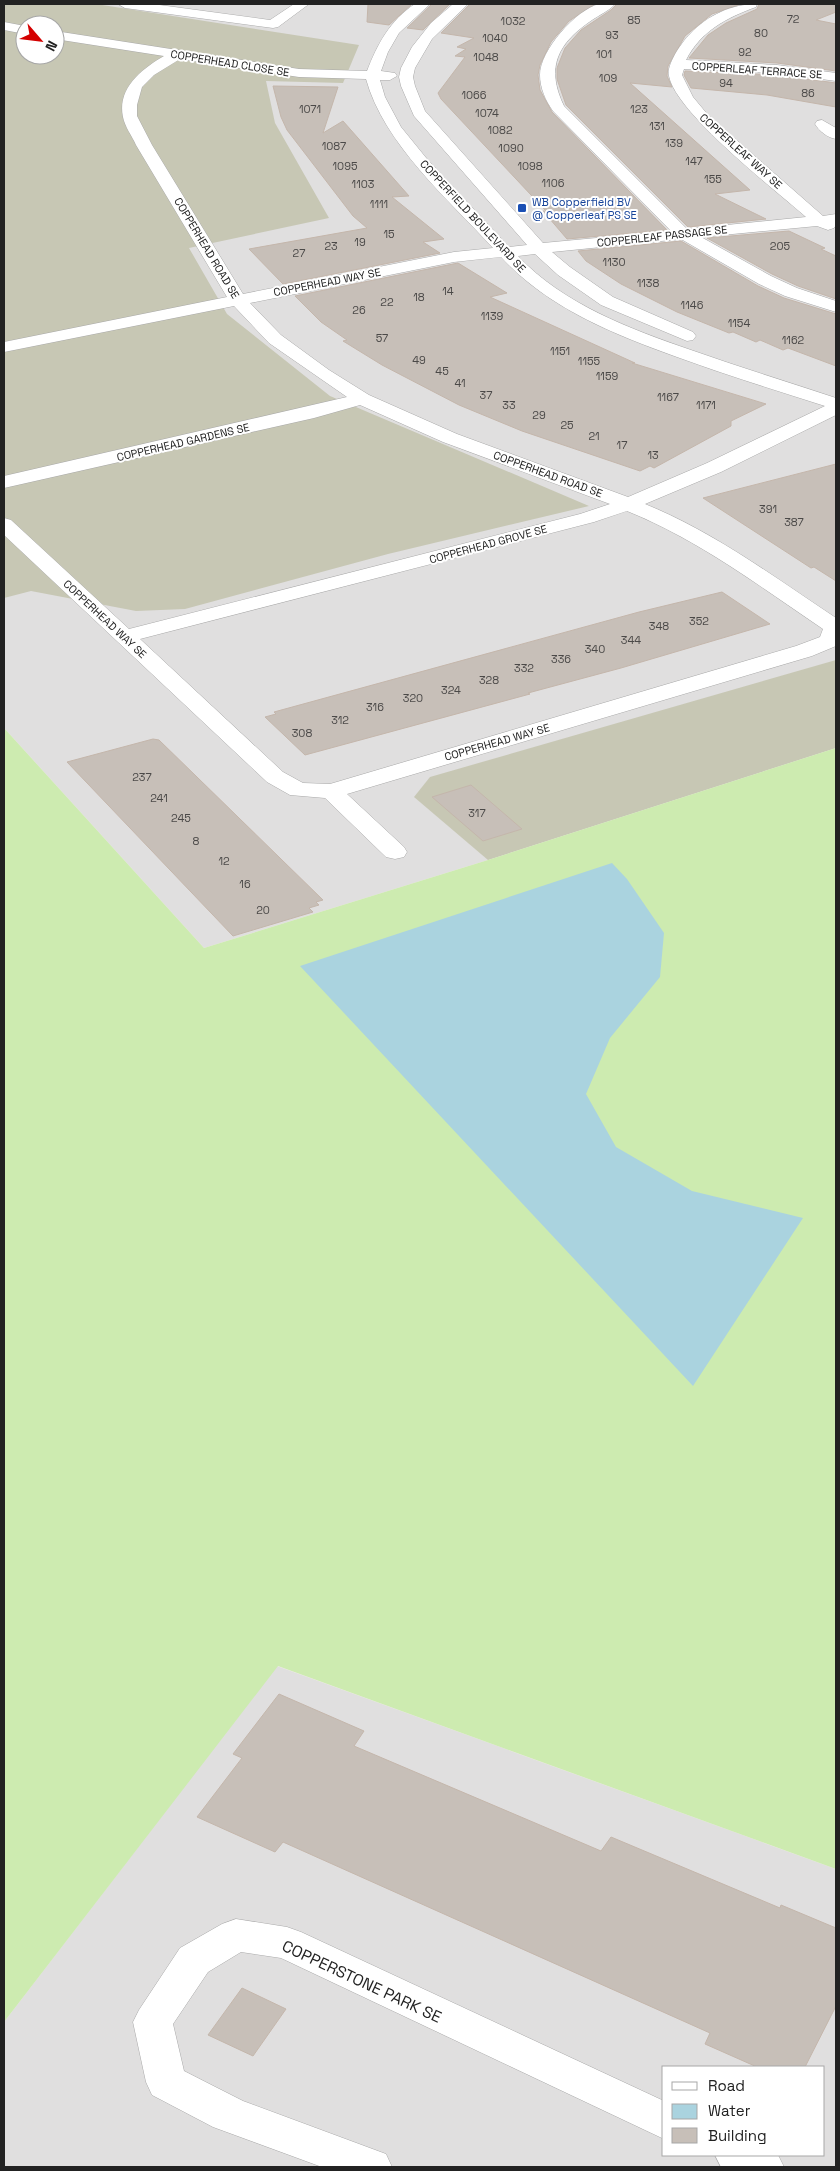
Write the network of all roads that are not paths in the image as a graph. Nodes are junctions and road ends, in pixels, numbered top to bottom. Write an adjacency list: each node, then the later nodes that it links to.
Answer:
1 (125, 4): 2 (street)
2 (302, 4)
3 (423, 4): 10 (street)
4 (460, 4): 11 (street)
5 (608, 4): 17 (street)
6 (751, 4): 9 (street)
7 (65, 37): 8 (street, COPPERHEAD CLOSE SE)
8 (176, 54): 10 (street, COPPERHEAD CLOSE SE); 20 (street, COPPERHEAD ROAD SE)
9 (677, 64): 12 (street, COPPERLEAF TERRACE SE); 15 (street, COPPERLEAF WAY SE)
10 (372, 76): 11 (street, COPPERHEAD CLOSE SE); 19 (street, COPPERFIELD BOULEVARD SE)
11 (406, 76): 18 (street, COPPERFIELD BOULEVARD SE)
12 (836, 77)
13 (822, 124): 14 (street)
14 (836, 135)
15 (828, 219): 16 (street, COPPERLEAF WAY SE); 17 (street, COPPERLEAF PASSAGE SE)
16 (836, 230)
17 (683, 234): 18 (street, COPPERLEAF PASSAGE SE); 21 (street)
18 (539, 249): 19 (street, COPPERLEAF PASSAGE SE); 22 (street, COPPERFIELD BOULEVARD SE)
19 (504, 252): 20 (street, COPPERHEAD WAY SE); 25 (street, COPPERFIELD BOULEVARD SE)
20 (237, 299): 23 (street, COPPERHEAD WAY SE); 24 (street, COPPERHEAD ROAD SE)
21 (836, 307)
22 (701, 342)
23 (4, 347)
24 (362, 399): 27 (street, COPPERHEAD GARDENS SE); 28 (street, COPPERHEAD ROAD SE)
25 (836, 404)
26 (836, 408): 28 (street, COPPERHEAD GROVE SE)
27 (4, 482)
28 (628, 505): 30 (street, COPPERHEAD WAY SE); 31 (street, COPPERHEAD GROVE SE)
29 (4, 524): 31 (street, COPPERHEAD WAY SE)
30 (835, 626): 32 (street, COPPERHEAD WAY SE)
31 (124, 637): 32 (street, COPPERHEAD WAY SE)
32 (331, 791): 33 (street)
33 (395, 852)
34 (662, 2120): 36 (street, COPPERSTONE PARK SE)
35 (738, 2156): 37 (street)
36 (371, 2167)
37 (763, 2167)

